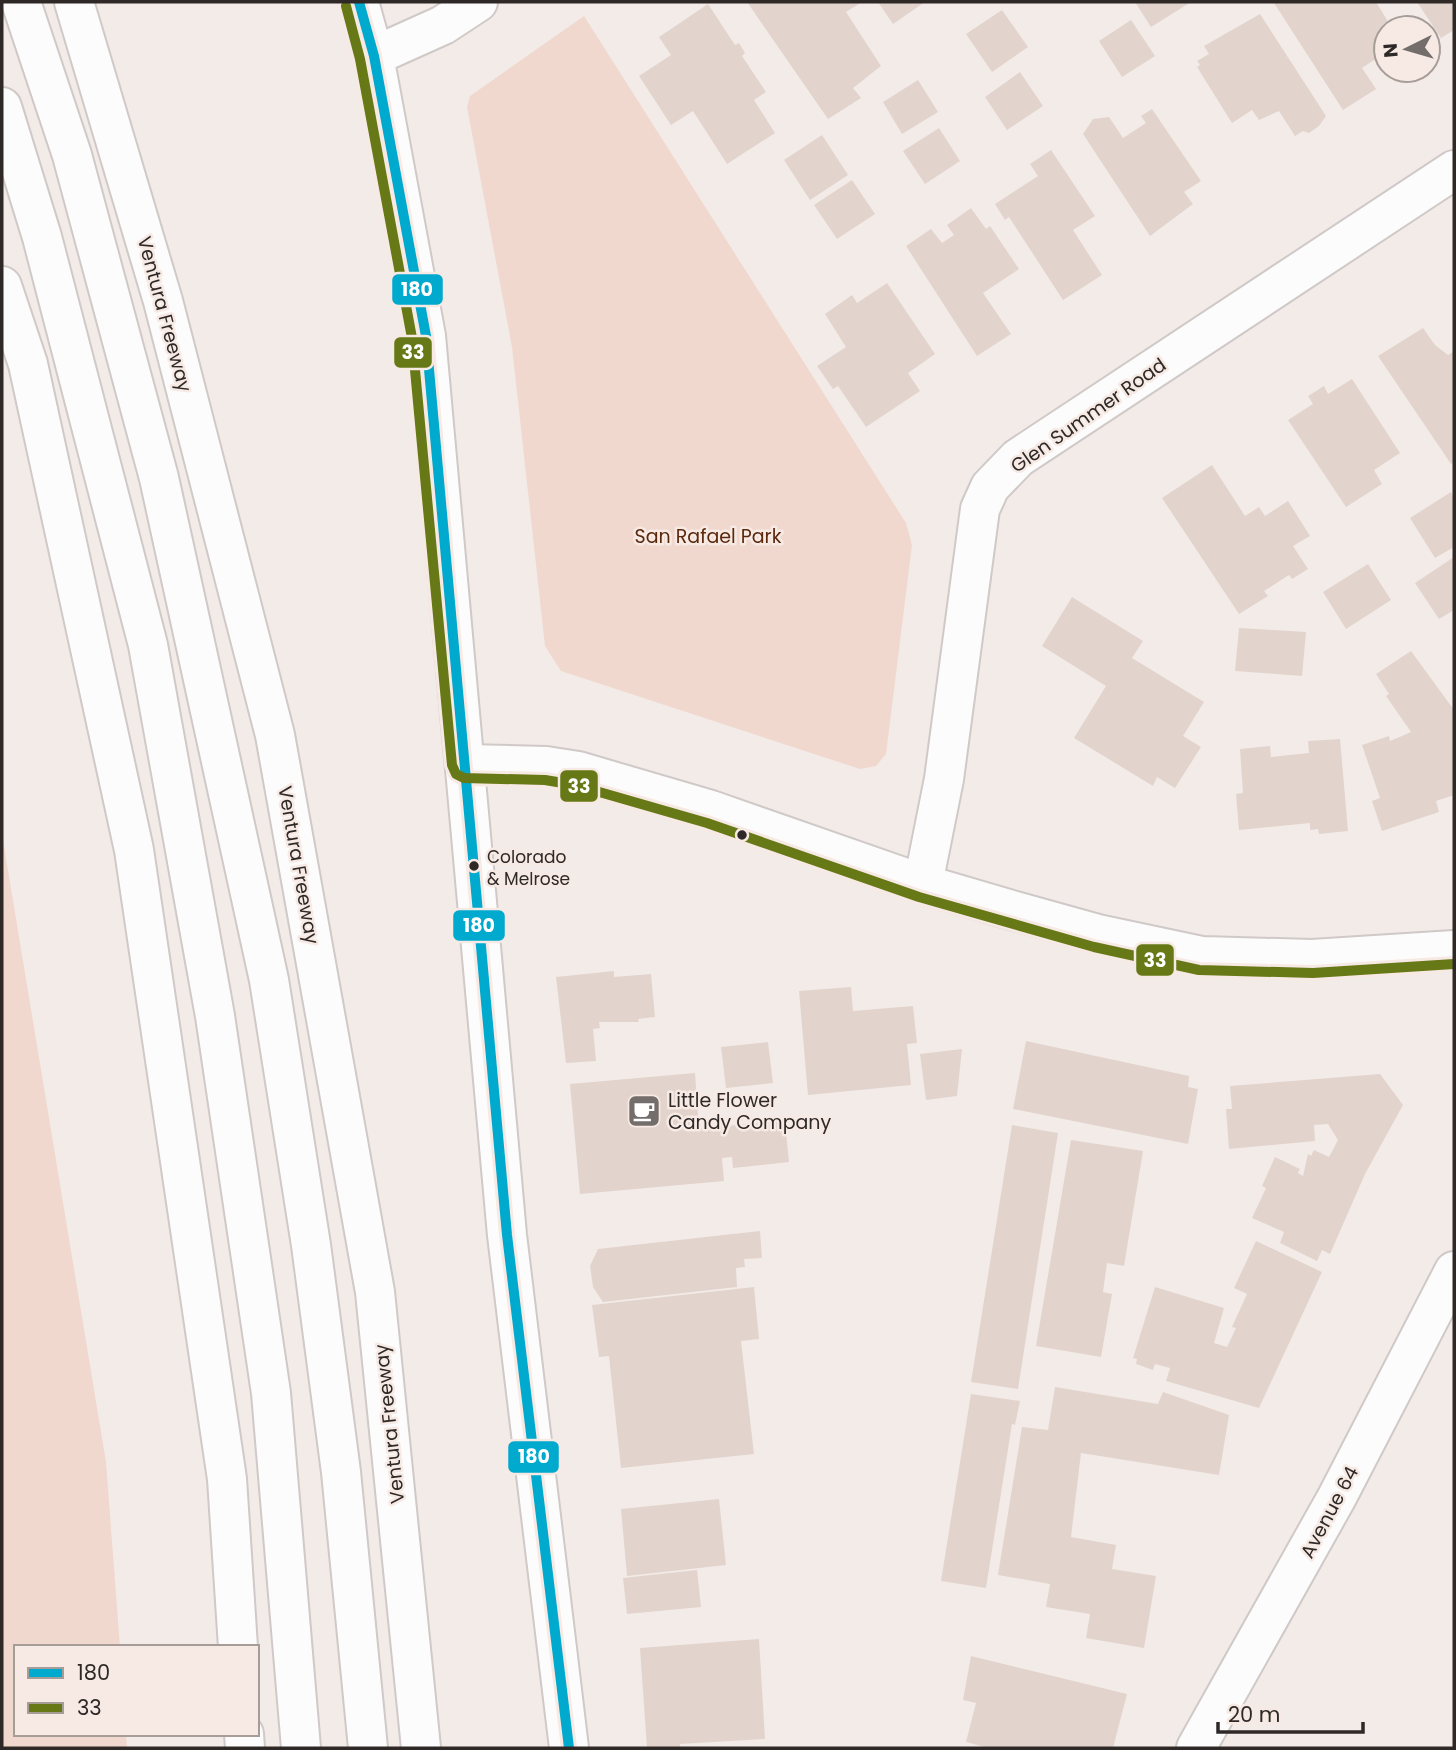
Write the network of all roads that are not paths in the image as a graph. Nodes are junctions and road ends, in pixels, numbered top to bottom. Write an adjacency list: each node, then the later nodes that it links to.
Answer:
1 (21, 2): 16 (main road)
2 (74, 2): 14 (main road, Ventura Freeway)
3 (359, 2): 5 (main road)
4 (478, 2): 5 (main road)
5 (374, 56): 9 (main road)
6 (2, 107): 15 (main road)
7 (1454, 170): 10 (main road, Glen Summer Road)
8 (2, 286): 13 (main road)
9 (466, 764): 10 (main road); 17 (main road)
10 (923, 884): 11 (main road)
11 (1454, 950)
12 (1454, 1271): 18 (main road, Avenue 64)
13 (238, 1645)
14 (422, 1745)
15 (301, 1748)
16 (368, 1748)
17 (569, 1748)
18 (1196, 1748)

